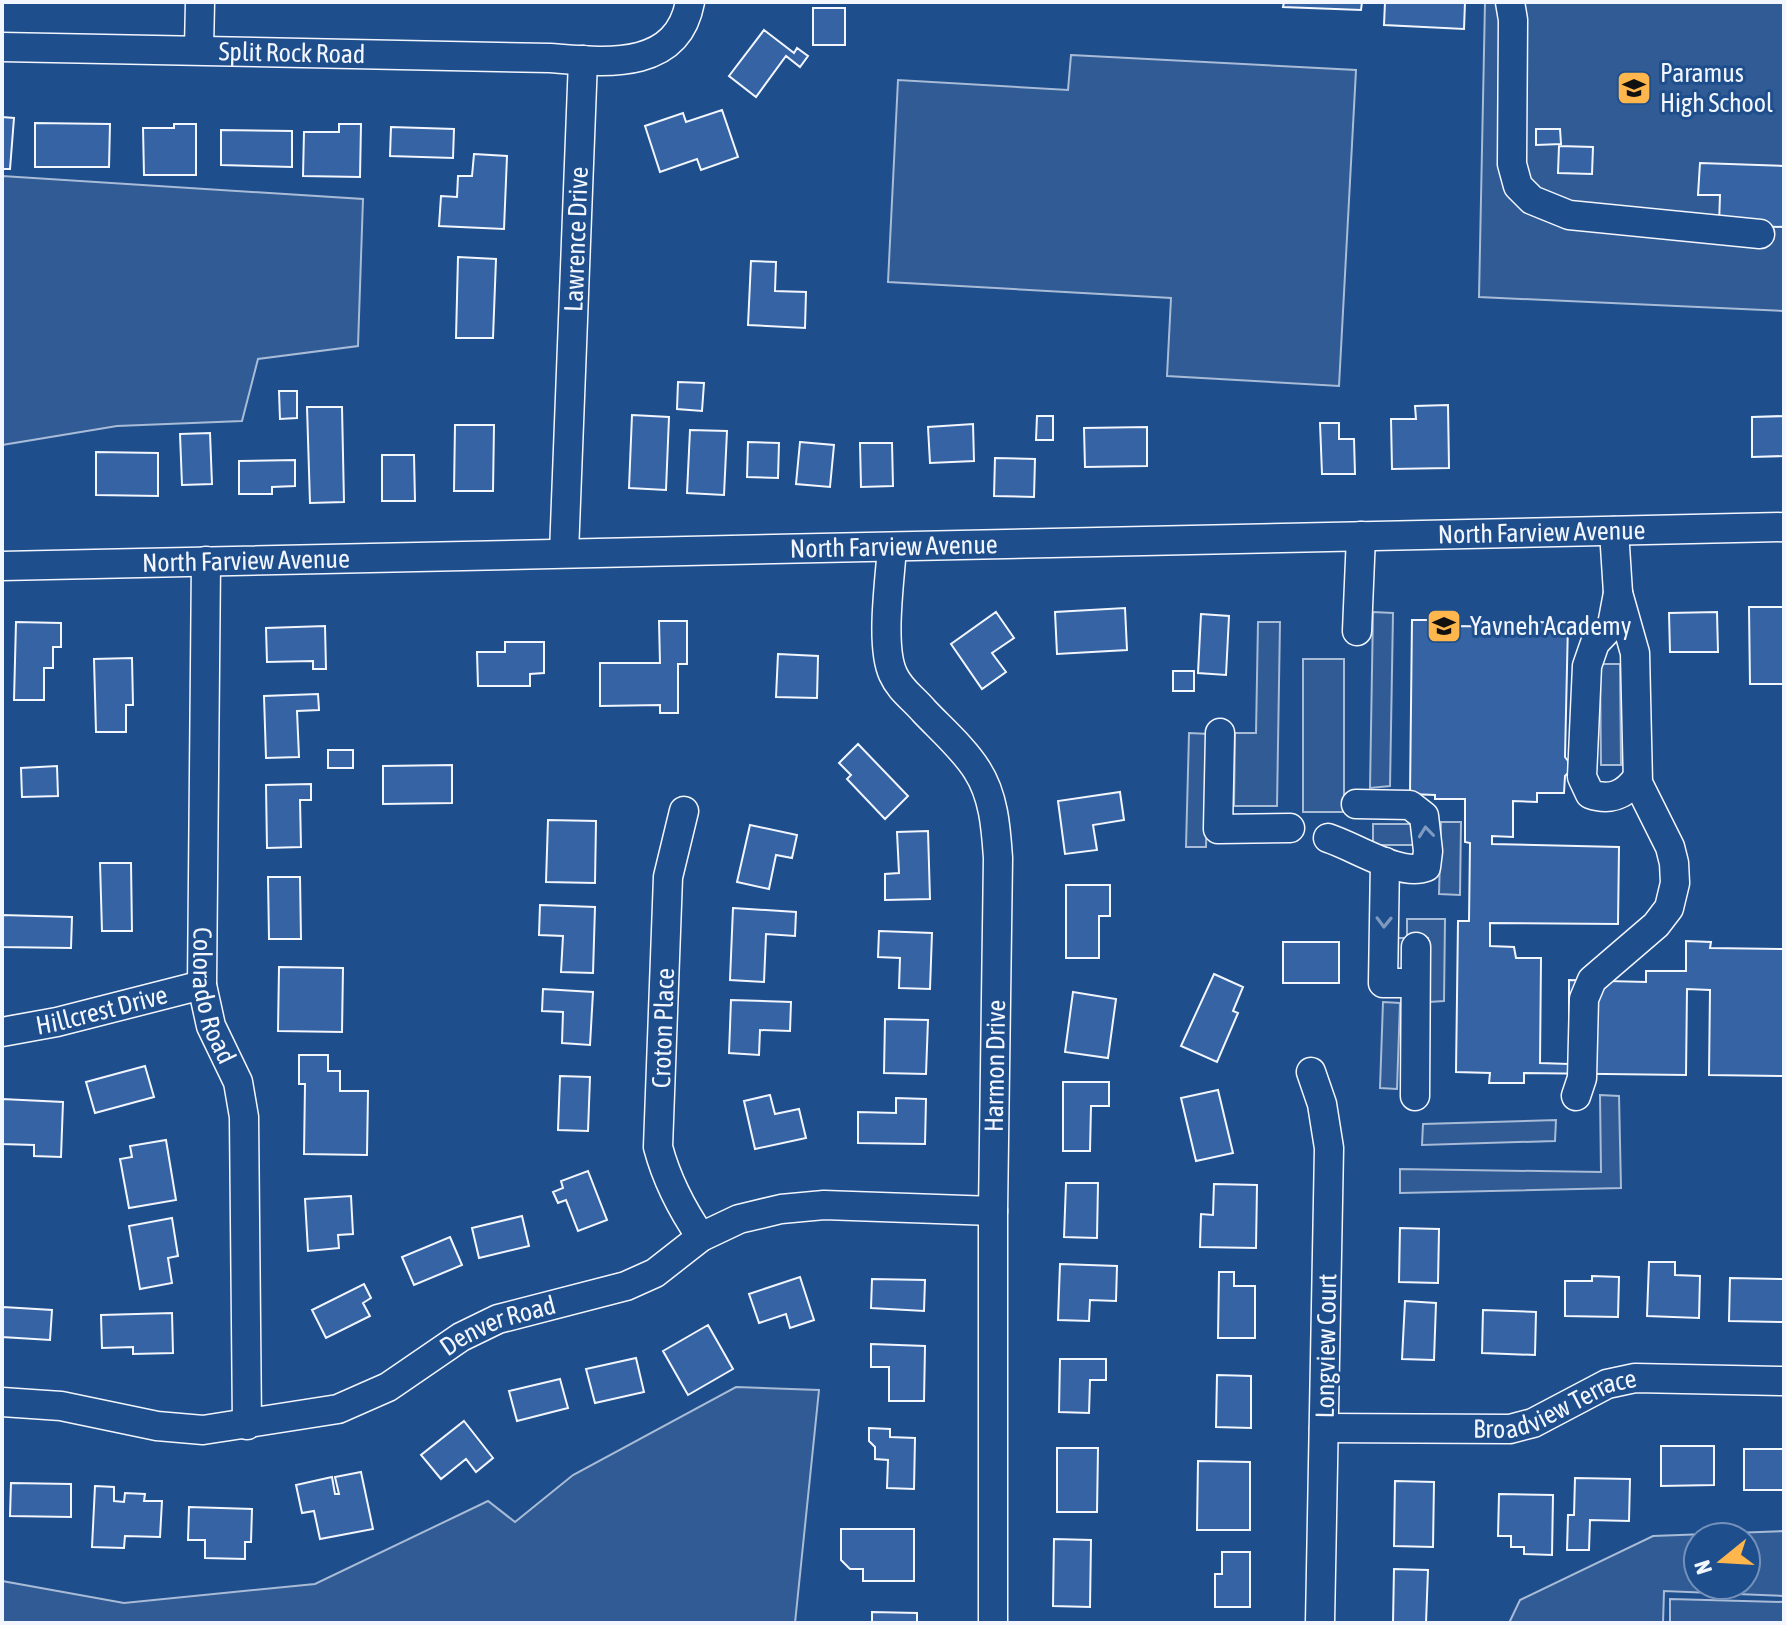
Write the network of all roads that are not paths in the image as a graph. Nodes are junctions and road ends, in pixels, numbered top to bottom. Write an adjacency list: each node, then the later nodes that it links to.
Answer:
1 (200, 2): 5 (street)
2 (690, 2): 6 (street)
3 (1510, 2): 7 (street)
4 (2, 47): 5 (street, Split Rock Road)
5 (199, 49): 6 (street, Split Rock Road)
6 (583, 60): 12 (street, Lawrence Drive)
7 (1760, 234)
8 (1784, 527): 9 (street, North Farview Avenue)
9 (1614, 531): 10 (street, North Farview Avenue); 15 (street)
10 (1361, 536): 11 (street, North Farview Avenue); 16 (street)
11 (892, 547): 12 (street, North Farview Avenue); 31 (street, Harmon Drive)
12 (564, 553): 13 (street, North Farview Avenue)
13 (206, 561): 14 (street, North Farview Avenue); 26 (street, Colorado Road)
14 (2, 566)
15 (1618, 593): 18 (street); 18 (street)
16 (1357, 631)
17 (1220, 733): 21 (street)
18 (1637, 778): 30 (street)
19 (1356, 804): 23 (street, one-way to 19)
20 (684, 811): 32 (street, Croton Place)
21 (1290, 828)
22 (1328, 838): 23 (street)
23 (1385, 862): 25 (street, one-way to 25)
24 (1416, 947): 25 (street)
25 (1415, 983): 29 (street)
26 (202, 985): 27 (street, Hillcrest Drive); 35 (street, Colorado Road)
27 (2, 1032)
28 (1311, 1072): 36 (street, Longview Court)
29 (1415, 1096)
30 (1576, 1096)
31 (993, 1211): 32 (street, Denver Road); 37 (street, Harmon Drive)
32 (701, 1237): 35 (street, Denver Road)
33 (1784, 1381): 36 (street, Broadview Terrace)
34 (2, 1402): 35 (street, Denver Road)
35 (247, 1425)
36 (1324, 1428): 38 (street, Longview Court)
37 (993, 1623)
38 (1320, 1623)

